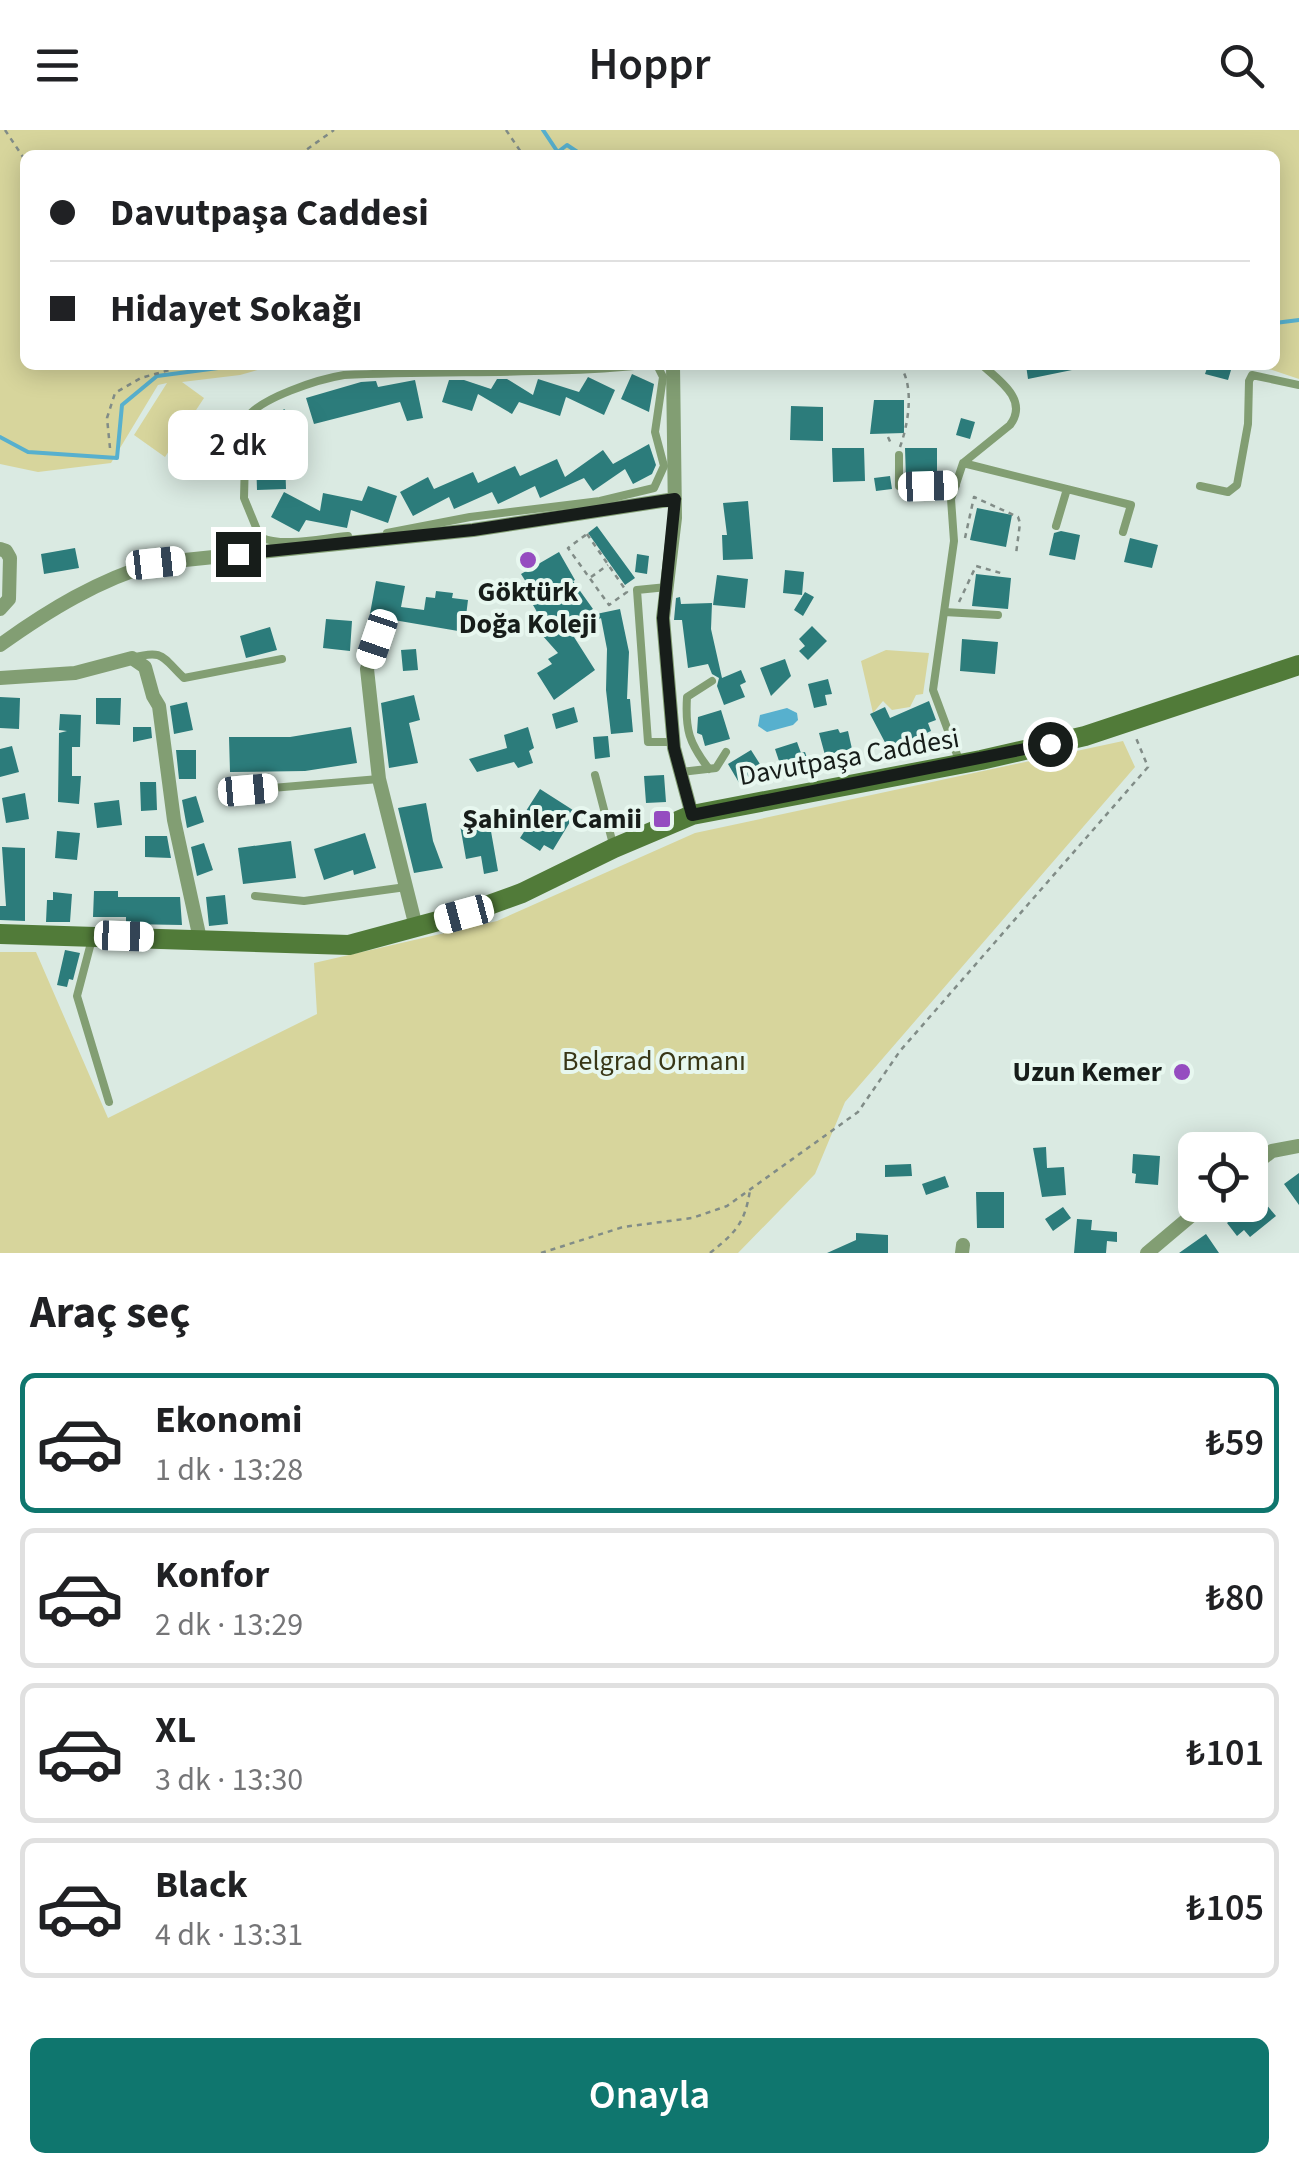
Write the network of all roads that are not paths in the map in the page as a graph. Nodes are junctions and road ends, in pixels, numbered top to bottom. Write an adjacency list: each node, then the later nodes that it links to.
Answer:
1 (577, 370): 7 (lane)
2 (660, 370): 7 (lane)
3 (673, 370): 6 (street)
4 (988, 370): 9 (lane)
5 (1299, 385): 11 (lane)
6 (674, 431): 7 (lane); 13 (street)
7 (656, 432)
8 (898, 454): 10 (lane)
9 (963, 463): 10 (lane); 12 (lane)
10 (956, 485): 19 (lane)
11 (1200, 486)
12 (1066, 489): 14 (lane); 15 (lane)
13 (675, 499): 17 (street); 22 (street)
14 (1056, 526)
15 (1123, 532)
16 (0, 549): 18 (street)
17 (666, 587): 28 (street); 28 (lane)
18 (0, 609)
19 (949, 612): 20 (lane); 30 (lane)
20 (998, 616)
21 (377, 639): 34 (street)
22 (0, 645)
23 (132, 658): 24 (lane); 26 (street); 43 (street)
24 (282, 660)
25 (1299, 665): 30 (street, Davutpaşa Caddesi)
26 (0, 678)
27 (712, 680): 31 (lane)
28 (673, 742): 32 (street)
29 (726, 752): 31 (lane)
30 (961, 764): 36 (street, Davutpaşa Caddesi)
31 (710, 768): 32 (lane)
32 (680, 772): 36 (street)
33 (595, 776): 37 (lane)
34 (379, 778): 35 (lane); 38 (street)
35 (248, 790)
36 (692, 815): 37 (street, Davutpaşa Caddesi)
37 (614, 848): 40 (street, Davutpaşa Caddesi)
38 (406, 887): 39 (lane); 40 (street)
39 (254, 896)
40 (416, 926): 43 (street, Davutpaşa Caddesi)
41 (0, 934): 42 (street, Davutpaşa Caddesi)
42 (94, 934): 43 (street, Davutpaşa Caddesi); 44 (lane)
43 (200, 940)
44 (109, 1102)
45 (1299, 1146): 46 (street)
46 (1268, 1154)
47 (1184, 1222): 48 (street)
48 (1147, 1253)

